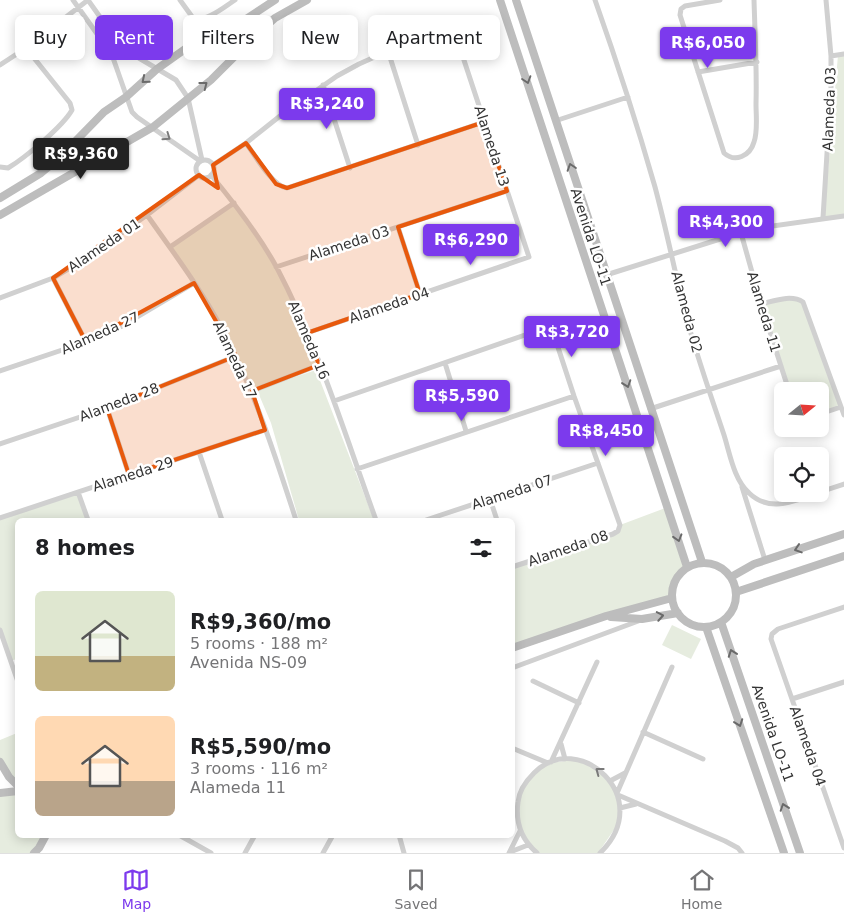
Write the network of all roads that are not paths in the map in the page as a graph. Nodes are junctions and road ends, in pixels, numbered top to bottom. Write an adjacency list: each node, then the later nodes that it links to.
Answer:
1 (73, 0): 14 (street)
2 (88, 0): 14 (street); 25 (street)
3 (180, 0): 4 (street)
4 (236, 0)
5 (275, 0): 25 (street)
6 (307, 0): 30 (street, one-way to 6)
7 (500, 0): 103 (street, Avenida LO-11, one-way to 103)
8 (516, 0): 31 (street, Avenida LO-11)
9 (595, 0): 29 (street, Alameda 02)
10 (720, 0): 13 (street)
11 (754, 0): 23 (street)
12 (826, 0): 18 (street, Alameda 03)
13 (694, 2): 26 (street)
14 (78, 7): 15 (street); 28 (street)
15 (68, 15)
16 (844, 54): 18 (street)
17 (15, 55): 24 (street)
18 (831, 56): 48 (street, Alameda 03)
19 (36, 60): 38 (street)
20 (368, 60): 27 (street)
21 (391, 60): 35 (street)
22 (464, 60): 32 (street, Alameda 13)
23 (757, 62): 26 (street); 26 (street)
24 (0, 65)
25 (158, 69): 28 (street, one-way to 28); 30 (street)
26 (698, 72)
27 (324, 85): 34 (street); 39 (street)
28 (126, 97): 33 (street); 43 (street)
29 (628, 97): 31 (street); 52 (street, Alameda 02)
30 (188, 98): 33 (street); 36 (street)
31 (555, 121): 55 (street, Avenida LO-11, one-way to 31)
32 (484, 122): 35 (street); 42 (street, Alameda 13)
33 (153, 127): 36 (street, one-way to 36); 45 (street)
34 (246, 143): 37 (street); 39 (street)
35 (418, 145): 39 (street)
36 (201, 160): 37 (street); 40 (street)
37 (213, 165): 41 (street)
38 (0, 167)
39 (350, 168)
40 (199, 175): 41 (street); 46 (street, Alameda 01)
41 (211, 175): 44 (street, Alameda 16)
42 (507, 191): 49 (street, Alameda 03); 53 (street, Alameda 13)
43 (0, 198)
44 (234, 203): 51 (street); 54 (street, Alameda 16)
45 (0, 215)
46 (147, 215): 51 (street, Alameda 17); 56 (street, Alameda 01)
47 (844, 216): 48 (street)
48 (824, 218): 50 (street)
49 (398, 226): 54 (street, Alameda 03); 58 (street)
50 (741, 233): 52 (street); 60 (street, Alameda 11)
51 (170, 247): 57 (street, Alameda 17)
52 (673, 254): 55 (street); 69 (street, Alameda 02)
53 (529, 257): 58 (street, Alameda 04)
54 (276, 267): 61 (street, Alameda 16)
55 (606, 275): 75 (street, Avenida LO-11)
56 (53, 278): 59 (street, Alameda 01); 62 (street)
57 (194, 283): 62 (street, Alameda 27); 63 (street, Alameda 17)
58 (420, 294): 61 (street, Alameda 04)
59 (0, 298)
60 (761, 304): 66 (street, Alameda 11); 74 (street)
61 (306, 333): 65 (street, Alameda 16)
62 (86, 342): 67 (street, Alameda 27)
63 (236, 356): 70 (street, Alameda 17); 73 (street, Alameda 28)
64 (445, 363): 71 (street); 72 (street); 79 (street)
65 (319, 365): 70 (street); 72 (street, Alameda 16)
66 (781, 366): 68 (street, Alameda 11); 69 (street)
67 (0, 372)
68 (786, 382)
69 (708, 390): 75 (street); 85 (street, Alameda 02)
70 (252, 391): 78 (street, Alameda 17)
71 (574, 396): 79 (street); 82 (street)
72 (334, 401): 83 (street, Alameda 16)
73 (107, 408): 80 (street, Alameda 28); 84 (street)
74 (841, 408): 76 (street); 77 (street)
75 (650, 409): 101 (street, Avenida LO-11)
76 (829, 411)
77 (844, 415)
78 (265, 430): 81 (street, Alameda 29); 94 (street, Alameda 17)
79 (466, 431): 83 (street)
80 (0, 444)
81 (199, 452): 84 (street, Alameda 29); 93 (street)
82 (598, 463): 89 (street, Alameda 07); 102 (street, Alameda 08)
83 (357, 469): 95 (street, Alameda 16)
84 (129, 475): 88 (street, Alameda 29)
85 (741, 484): 90 (street); 100 (street, Alameda 02)
86 (844, 484): 87 (street)
87 (829, 489)
88 (78, 492): 91 (street, Alameda 29); 92 (street)
89 (490, 499): 96 (street, Alameda 07); 97 (street)
90 (792, 502)
91 (0, 518)
92 (87, 518)
93 (221, 518)
94 (295, 518)
95 (375, 518)
96 (432, 518)
97 (497, 518)
98 (844, 534): 100 (street, one-way to 100)
99 (844, 556): 105 (street)
100 (764, 560): 104 (street)
101 (702, 562): 103 (street); 104 (street)
102 (515, 565)
103 (687, 567): 106 (street)
104 (731, 577): 105 (street)
105 (736, 592): 111 (street)
106 (672, 598): 108 (street); 109 (street)
107 (844, 608): 123 (street, Alameda 04)
108 (678, 613): 110 (street, one-way to 108); 112 (street)
109 (606, 616): 110 (street); 114 (street)
110 (642, 619): 118 (street)
111 (721, 622): 112 (street); 163 (street, Avenida LO-11, one-way to 111)
112 (706, 627): 162 (street, Avenida LO-11, one-way to 162)
113 (0, 630): 116 (street)
114 (515, 647)
115 (15, 659): 116 (street)
116 (10, 661): 120 (street)
117 (597, 662): 124 (street)
118 (515, 667)
119 (672, 667): 125 (street)
120 (15, 674)
121 (533, 681): 124 (street)
122 (844, 682): 123 (street)
123 (792, 699): 152 (street, Alameda 04)
124 (578, 703): 126 (street)
125 (643, 732): 130 (street); 134 (street)
126 (561, 741): 129 (street); 132 (street)
127 (515, 749): 128 (street)
128 (525, 754): 132 (street); 133 (street)
129 (565, 759): 132 (street); 135 (street, one-way to 129)
130 (703, 759)
131 (0, 762): 136 (street)
132 (550, 762): 133 (street)
133 (538, 769): 142 (street)
134 (625, 772): 135 (street); 139 (street)
135 (610, 781): 139 (street)
136 (15, 782)
137 (15, 791): 138 (street)
138 (0, 793)
139 (617, 794): 140 (street); 141 (street)
140 (637, 804): 141 (street); 161 (street)
141 (620, 808): 160 (street)
142 (515, 810)
143 (515, 818): 145 (street)
144 (515, 827): 145 (street)
145 (519, 830): 151 (street); 158 (street)
146 (44, 838): 154 (street)
147 (184, 838): 155 (street)
148 (254, 838): 153 (street)
149 (331, 838): 156 (street)
150 (399, 838): 157 (street)
151 (528, 845): 158 (street); 159 (street)
152 (844, 848)
153 (247, 851)
154 (34, 853)
155 (211, 853)
156 (323, 853)
157 (405, 853)
158 (509, 853)
159 (537, 853)
160 (600, 853)
161 (742, 853)
162 (784, 853)
163 (800, 853)

